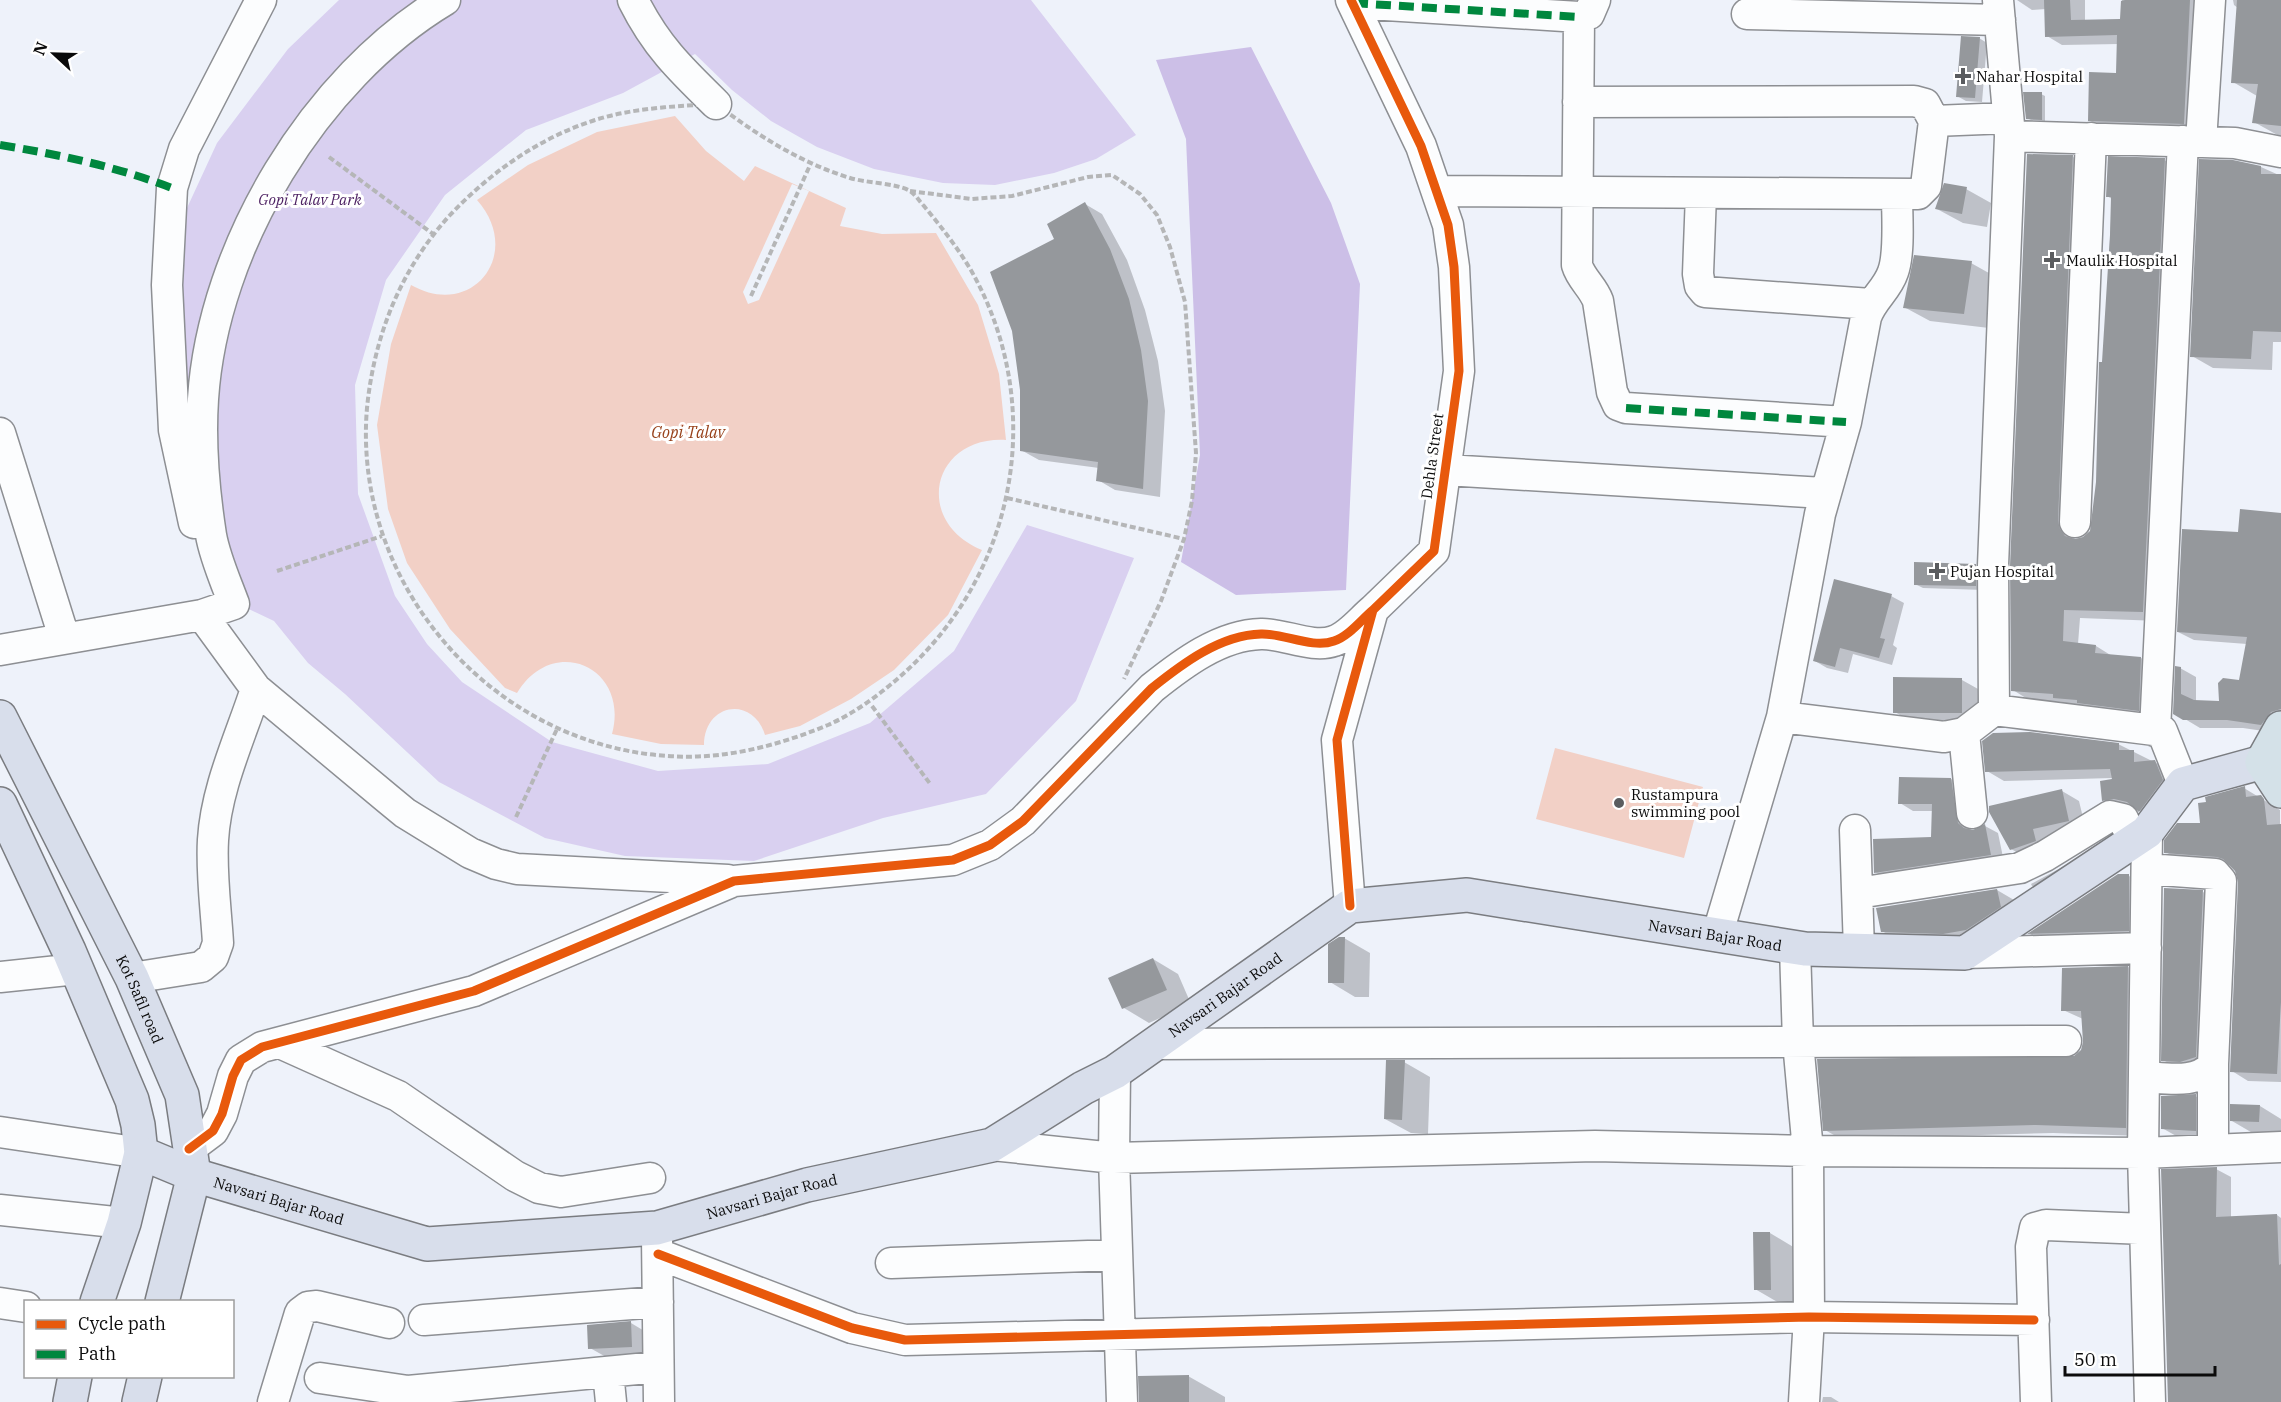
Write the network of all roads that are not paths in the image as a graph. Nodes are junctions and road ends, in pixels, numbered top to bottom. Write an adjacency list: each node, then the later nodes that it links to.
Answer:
1 (261, 0): 27 (street)
2 (445, 0): 27 (street)
3 (633, 0): 10 (street)
4 (2210, 0): 14 (street)
5 (1352, 1): 6 (street); 16 (street, Dehla Street)
6 (1587, 8): 9 (street)
7 (1999, 10): 8 (street); 12 (street)
8 (1747, 14)
9 (1578, 102): 11 (street); 17 (street)
10 (716, 104)
11 (1934, 121): 12 (street); 19 (street)
12 (2009, 127): 13 (street); 31 (street)
13 (2091, 138): 14 (street); 25 (street)
14 (2192, 142): 15 (street); 35 (street)
15 (2281, 152)
16 (1438, 191): 17 (street); 23 (street, Dehla Street)
17 (1577, 193): 18 (street); 21 (street)
18 (1701, 194): 19 (street); 20 (street)
19 (1898, 195): 20 (street)
20 (1870, 304): 21 (street)
21 (1846, 422): 24 (street)
22 (0, 433): 28 (street)
23 (1446, 470): 24 (street); 26 (street, Dehla Street)
24 (1824, 493): 33 (street)
25 (2075, 522)
26 (1373, 610): 44 (street, Dehla Street); 46 (street)
27 (208, 613): 28 (street); 30 (street)
28 (64, 638): 29 (street)
29 (0, 650)
30 (256, 689): 44 (street); 54 (street)
31 (1994, 711): 35 (street); 36 (street)
32 (0, 717): 54 (main road, Kot Safil road)
33 (1782, 717): 36 (street); 47 (street)
34 (2281, 728): 37 (highway)
35 (2155, 730): 38 (street)
36 (1964, 733): 41 (street)
37 (2272, 760): 38 (main road); 39 (highway)
38 (2183, 784): 43 (main road)
39 (2281, 791)
40 (0, 804): 52 (main road)
41 (1972, 813)
42 (1855, 830): 45 (street)
43 (2143, 847): 45 (street); 49 (street); 51 (main road); 59 (street)
44 (734, 881): 57 (street)
45 (1858, 893): 50 (street)
46 (1350, 906): 47 (main road, Navsari Bajar Road); 58 (main road, Navsari Bajar Road)
47 (1717, 936): 48 (main road, Navsari Bajar Road)
48 (1795, 948): 50 (main road, Navsari Bajar Road); 56 (street)
49 (2146, 948): 51 (street); 61 (street)
50 (1859, 950): 51 (main road, Navsari Bajar Road)
51 (1965, 953)
52 (77, 969): 53 (street); 68 (main road)
53 (0, 977)
54 (132, 978): 70 (main road, Kot Safil road)
55 (2066, 1041): 56 (street)
56 (1798, 1042): 58 (street); 66 (street)
57 (280, 1043): 70 (street); 71 (street)
58 (1154, 1044): 60 (main road, Navsari Bajar Road)
59 (2213, 1064): 61 (street); 65 (street)
60 (1115, 1072): 63 (main road, Navsari Bajar Road); 69 (street)
61 (2144, 1077): 67 (street)
62 (0, 1132): 68 (street)
63 (992, 1144): 69 (street); 75 (main road, Navsari Bajar Road)
64 (2281, 1147): 65 (street)
65 (2213, 1150): 67 (street)
66 (1808, 1151): 67 (street); 69 (street); 83 (street)
67 (2143, 1153): 74 (street)
68 (141, 1154): 70 (main road, Navsari Bajar Road); 73 (main road)
69 (1114, 1158): 76 (street)
70 (192, 1162): 75 (main road, Navsari Bajar Road); 79 (main road, Kot Safil road)
71 (650, 1178)
72 (0, 1209): 73 (street)
73 (124, 1223): 78 (main road)
74 (2145, 1229): 85 (street); 101 (street)
75 (658, 1241): 80 (street); 87 (street)
76 (1117, 1255): 77 (street); 87 (street)
77 (891, 1263)
78 (98, 1300)
79 (162, 1300)
80 (658, 1302): 84 (street); 88 (street)
81 (0, 1304): 82 (street)
82 (24, 1307)
83 (1809, 1317): 85 (street); 87 (street); 99 (street)
84 (424, 1320)
85 (2034, 1320): 100 (street)
86 (389, 1323): 95 (street)
87 (1120, 1334): 98 (street)
88 (658, 1367): 89 (street); 97 (street)
89 (608, 1372): 92 (street); 96 (street)
90 (75, 1378): 93 (main road)
91 (145, 1378): 94 (main road)
92 (320, 1378)
93 (70, 1402)
94 (139, 1402)
95 (273, 1402)
96 (610, 1402)
97 (659, 1402)
98 (1122, 1402)
99 (1804, 1402)
100 (2036, 1402)
101 (2150, 1402)

